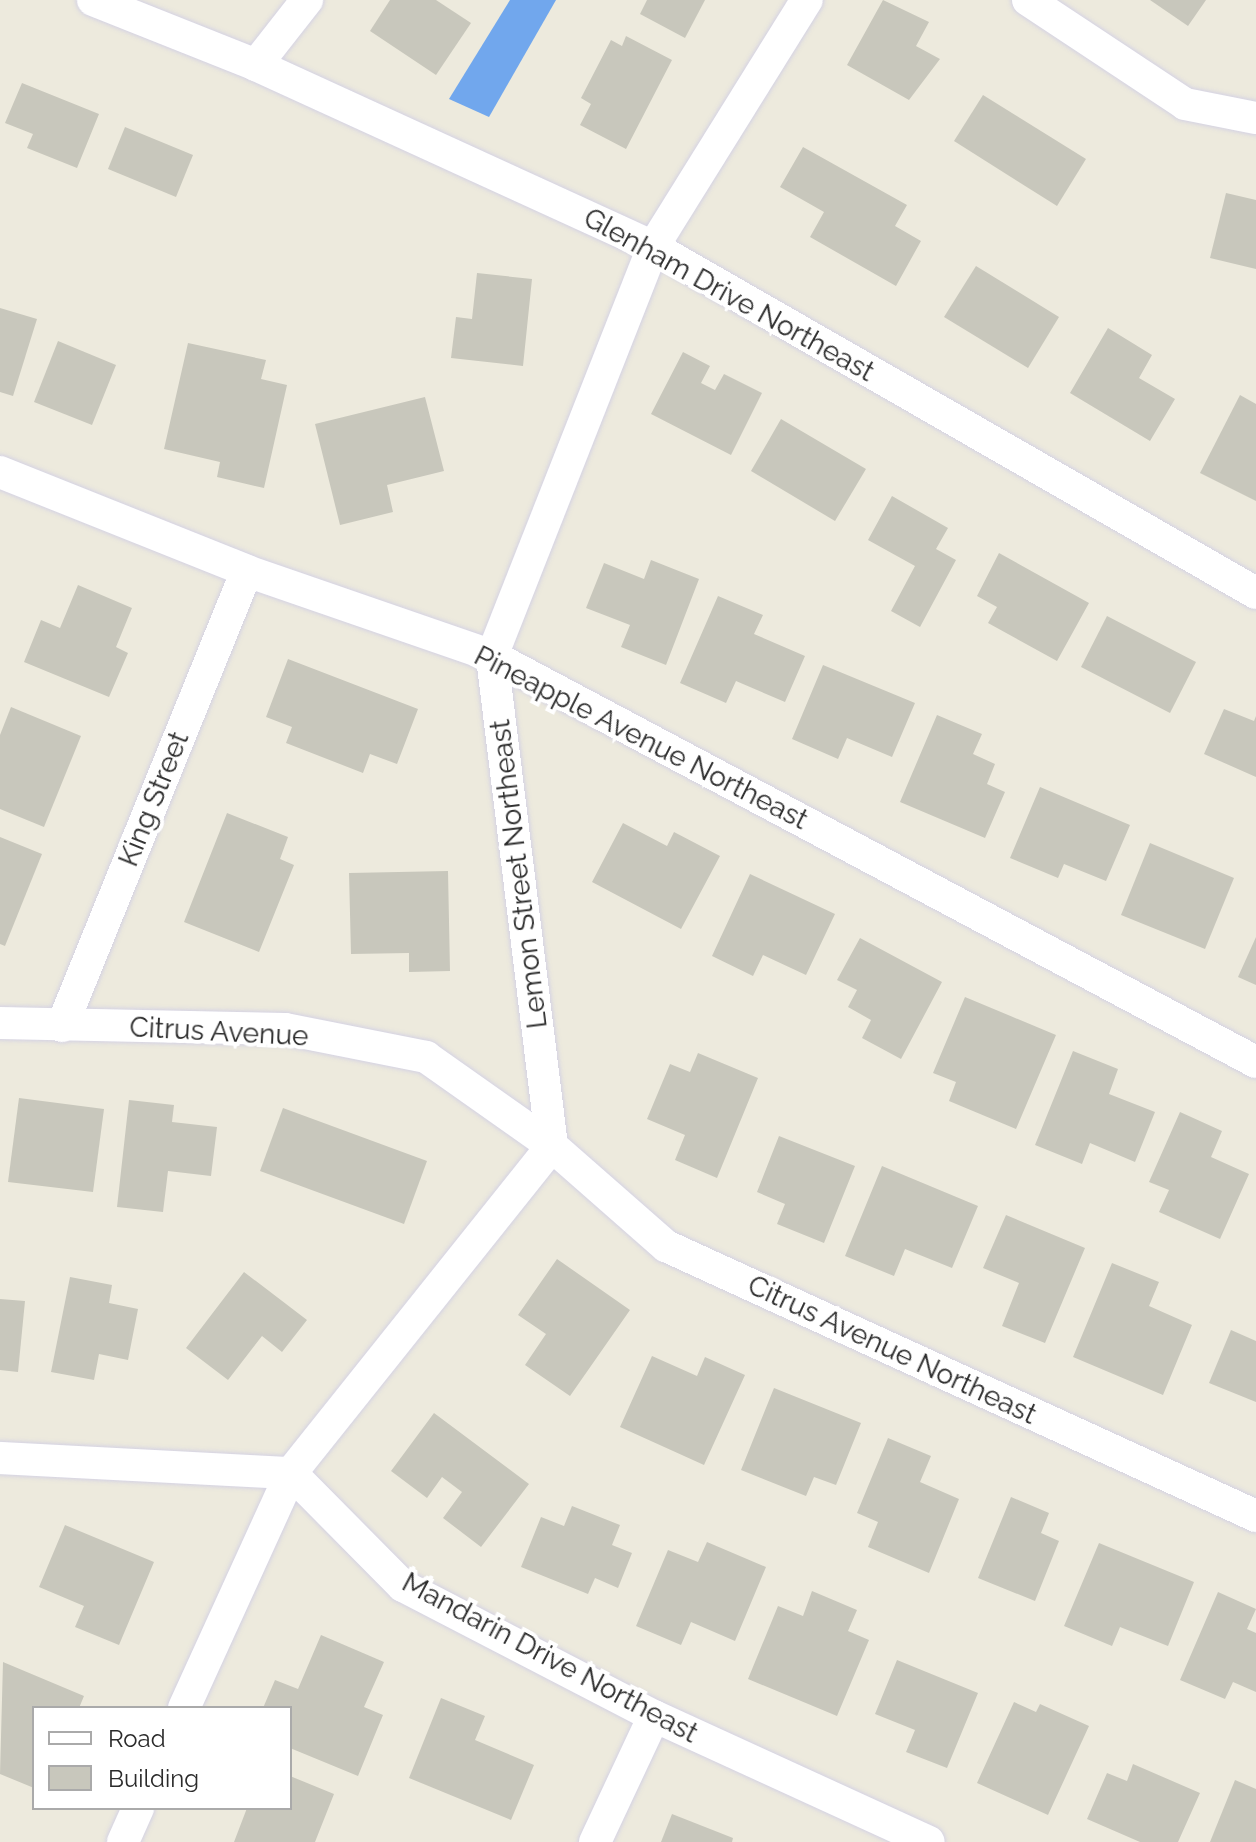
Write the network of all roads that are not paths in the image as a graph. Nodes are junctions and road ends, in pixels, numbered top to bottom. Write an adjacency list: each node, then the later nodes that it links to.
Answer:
1 (93, 0): 5 (street, Glenham Drive Northeast)
2 (307, 0): 5 (street)
3 (807, 0): 7 (street, Lemon Street Northeast)
4 (1028, 0): 6 (street)
5 (256, 65): 7 (street, Glenham Drive Northeast)
6 (1256, 118)
7 (653, 247): 10 (street, Glenham Drive Northeast); 11 (street, Lemon Street Northeast)
8 (0, 472): 9 (street, Pineapple Avenue Northeast)
9 (247, 571): 11 (street, Pineapple Avenue Northeast); 13 (street, King Street)
10 (1256, 593)
11 (492, 656): 14 (street, Pineapple Avenue Northeast); 15 (street, Lemon Street Northeast)
12 (0, 1023): 13 (street, Citrus Avenue)
13 (62, 1026): 15 (street, Citrus Avenue)
14 (1256, 1062)
15 (552, 1146): 17 (street); 18 (street, Citrus Avenue Northeast)
16 (0, 1458): 17 (street)
17 (291, 1473): 19 (street); 20 (street, Mandarin Drive Northeast)
18 (1256, 1516)
19 (185, 1706)
20 (654, 1716): 23 (street); 24 (street, Mandarin Drive Northeast)
21 (137, 1810): 22 (street)
22 (123, 1842)
23 (595, 1842)
24 (929, 1842)

